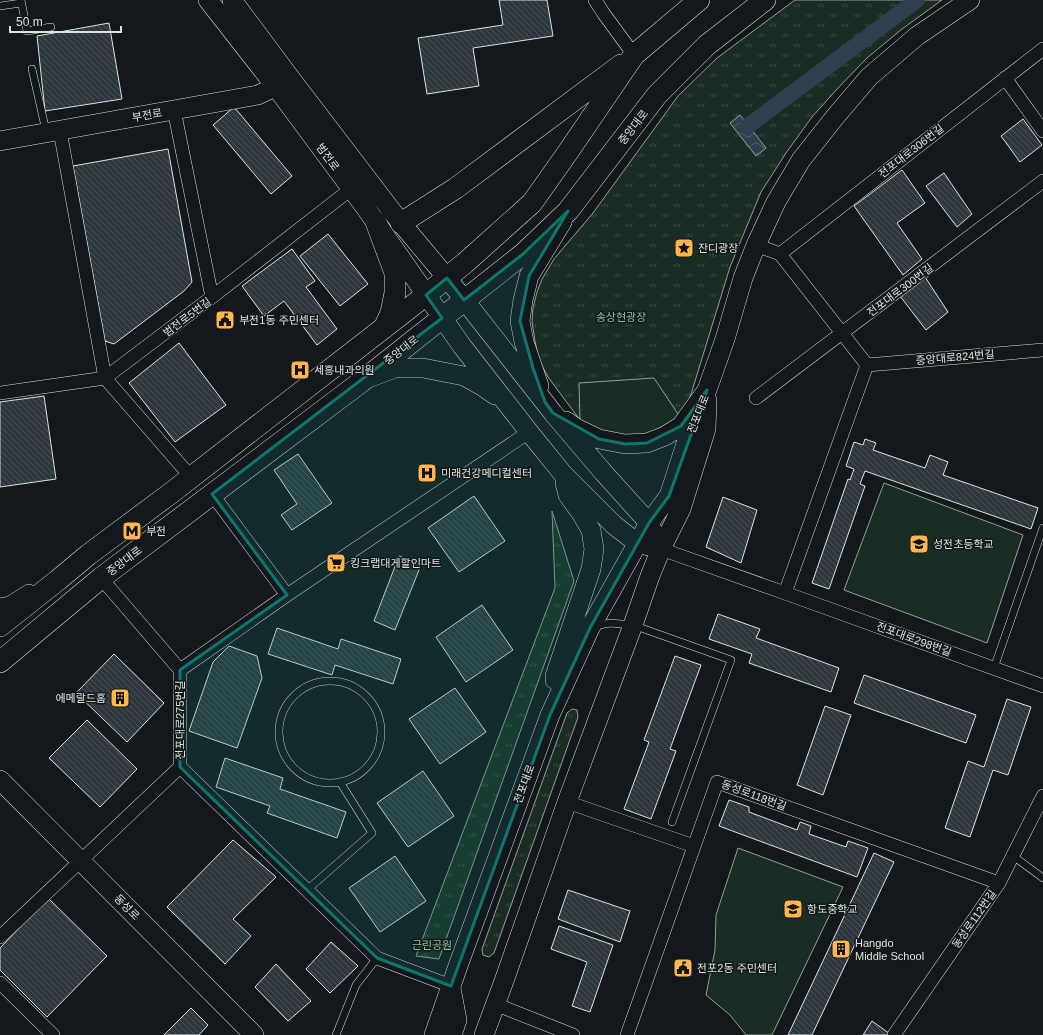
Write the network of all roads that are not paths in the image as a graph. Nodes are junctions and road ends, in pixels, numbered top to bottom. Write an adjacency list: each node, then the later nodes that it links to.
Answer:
1 (208, 0): 14 (main road, 범전로)
2 (232, 0): 14 (main road, 범전로)
3 (595, 0): 11 (street)
4 (699, 0): 11 (main road)
5 (765, 0): 21 (main road, 중앙대로)
6 (970, 0): 24 (main road)
7 (21, 1): 8 (lane); 9 (lane)
8 (0, 6)
9 (50, 27)
10 (1043, 49): 13 (street, 전포대로306번길)
11 (634, 55): 23 (main road); 26 (main road)
12 (32, 69): 17 (lane)
13 (1005, 78): 16 (street); 25 (street, 전포대로306번길)
14 (284, 83): 15 (main road, 부전로); 20 (main road, 범전로); 23 (main road, 범전로)
15 (174, 110): 17 (main road, 부전로); 28 (street)
16 (1043, 131)
17 (53, 132): 18 (main road, 부전로); 35 (street)
18 (0, 141)
19 (1043, 181): 32 (street, 전포대로300번길)
20 (351, 189): 22 (main road, 범전로); 28 (street, 범전로5번길)
21 (568, 211): 29 (main road, 중앙대로); 41 (main road)
22 (376, 222): 27 (main road, 범전로); 31 (main road)
23 (401, 223): 26 (main road, 범전로)
24 (756, 245): 25 (street); 37 (main road)
25 (780, 254): 32 (street)
26 (447, 278): 27 (main road); 29 (main road, 범전로)
27 (426, 295): 30 (main road, 범전로); 31 (main road)
28 (212, 297): 35 (street, 범전로5번길)
29 (464, 300): 30 (main road, 중앙대로); 41 (main road)
30 (442, 318): 36 (main road, 중앙대로); 40 (main road)
31 (384, 328): 44 (main road)
32 (842, 334): 34 (street); 39 (street, 전포대로300번길)
33 (1043, 350): 34 (street, 중앙대로824번길)
34 (867, 365): 52 (street)
35 (106, 378): 38 (street, 범전로5번길); 44 (street)
36 (361, 382): 40 (main road); 45 (main road, 중앙대로)
37 (707, 390): 41 (main road); 46 (main road, 전포대로); 49 (main road, 전포대로)
38 (0, 393)
39 (756, 398)
40 (507, 403): 42 (main road)
41 (549, 408): 46 (main road)
42 (529, 432): 43 (main road); 53 (street, 전포대로275번길)
43 (563, 474): 48 (main road); 62 (main road)
44 (191, 476): 51 (main road)
45 (212, 494): 50 (main road, 중앙대로); 53 (street)
46 (649, 523): 48 (main road, 전포대로); 49 (main road)
47 (1043, 528): 59 (lane)
48 (637, 543): 49 (main road); 57 (main road, 전포대로)
49 (661, 549): 52 (street, 전포대로298번길); 55 (main road, 전포대로)
50 (101, 578): 58 (main road, 중앙대로); 60 (street)
51 (58, 580): 54 (street); 56 (main road)
52 (785, 593): 59 (street, 전포대로298번길)
53 (287, 595): 60 (street, 전포대로275번길)
54 (0, 607)
55 (633, 625): 57 (lane); 67 (main road, 전포대로); 68 (lane)
56 (0, 626)
57 (590, 628): 62 (main road, 전포대로)
58 (0, 662)
59 (994, 668): 61 (street, 전포대로298번길)
60 (180, 670): 63 (street, 전포대로275번길)
61 (1043, 686)
62 (550, 715): 78 (main road, 전포대로)
63 (180, 767): 71 (street); 74 (street, 전포대로275번길)
64 (0, 780): 71 (main road, 동성로)
65 (340, 782): 65 (lane); 74 (lane)
66 (1043, 796): 70 (street, 동성로112번길)
67 (567, 802): 69 (street); 79 (main road, 전포대로)
68 (672, 822)
69 (694, 846): 73 (street, 동성로118번길); 87 (street, 동성로118번길)
70 (1013, 856): 72 (lane); 73 (street, 동성로112번길)
71 (81, 861): 75 (street); 81 (main road, 동성로)
72 (1043, 878)
73 (999, 883): 88 (street, 동성로112번길)
74 (307, 890): 76 (street, 전포대로275번길)
75 (0, 937)
76 (377, 958): 78 (street, 전포대로275번길); 82 (lane)
77 (0, 983): 80 (street)
78 (450, 986): 83 (main road, 전포대로); 84 (main road)
79 (495, 1004): 85 (main road, 전포대로); 86 (street)
80 (53, 1035)
81 (254, 1035)
82 (336, 1035)
83 (434, 1035)
84 (452, 1035)
85 (484, 1035)
86 (572, 1035)
87 (626, 1035)
88 (894, 1035)

